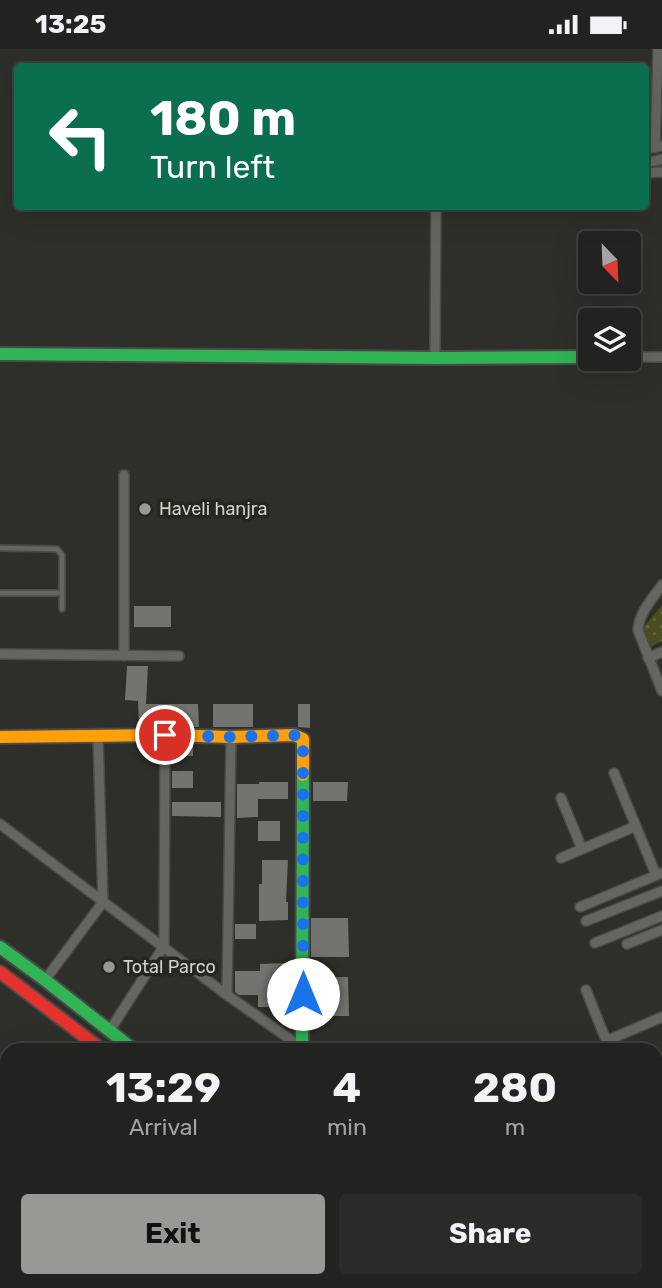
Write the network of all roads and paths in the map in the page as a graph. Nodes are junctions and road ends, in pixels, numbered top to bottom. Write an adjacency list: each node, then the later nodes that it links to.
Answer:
1 (658, 49): 2 (street)
2 (654, 147)
3 (436, 210): 8 (street)
4 (0, 354): 8 (street)
5 (662, 356): 7 (street)
6 (578, 357): 8 (street)
7 (641, 357)
8 (436, 358)
9 (124, 475): 17 (street)
10 (0, 548): 13 (lane)
11 (662, 585): 19 (street)
12 (0, 593): 13 (lane)
13 (61, 593): 14 (lane)
14 (62, 608)
15 (662, 652): 19 (street)
16 (0, 654): 17 (street)
17 (124, 656): 18 (street)
18 (179, 656)
19 (648, 658): 20 (street)
20 (662, 691)
21 (165, 735): 23 (street); 24 (street); 40 (street)
22 (0, 737): 23 (street)
23 (98, 737): 33 (street)
24 (231, 737): 45 (street); 51 (street)
25 (614, 773): 28 (street)
26 (561, 798): 29 (street)
27 (0, 824): 33 (street)
28 (636, 827): 29 (street); 31 (street)
29 (582, 849): 30 (street)
30 (561, 858)
31 (659, 874): 34 (street)
32 (662, 891): 36 (street)
33 (103, 902): 40 (street); 43 (street)
34 (580, 907)
35 (662, 916): 38 (street)
36 (586, 921)
37 (662, 930): 39 (street)
38 (595, 943)
39 (627, 944)
40 (164, 946): 45 (street); 47 (street)
41 (0, 947): 43 (street)
42 (0, 972): 48 (street)
43 (45, 980): 47 (street)
44 (586, 990): 52 (street)
45 (227, 995): 50 (street)
46 (662, 1017): 53 (street)
47 (110, 1030): 49 (street)
48 (93, 1043)
49 (126, 1043)
50 (295, 1043)
51 (304, 1043)
52 (607, 1043)
53 (612, 1043)

